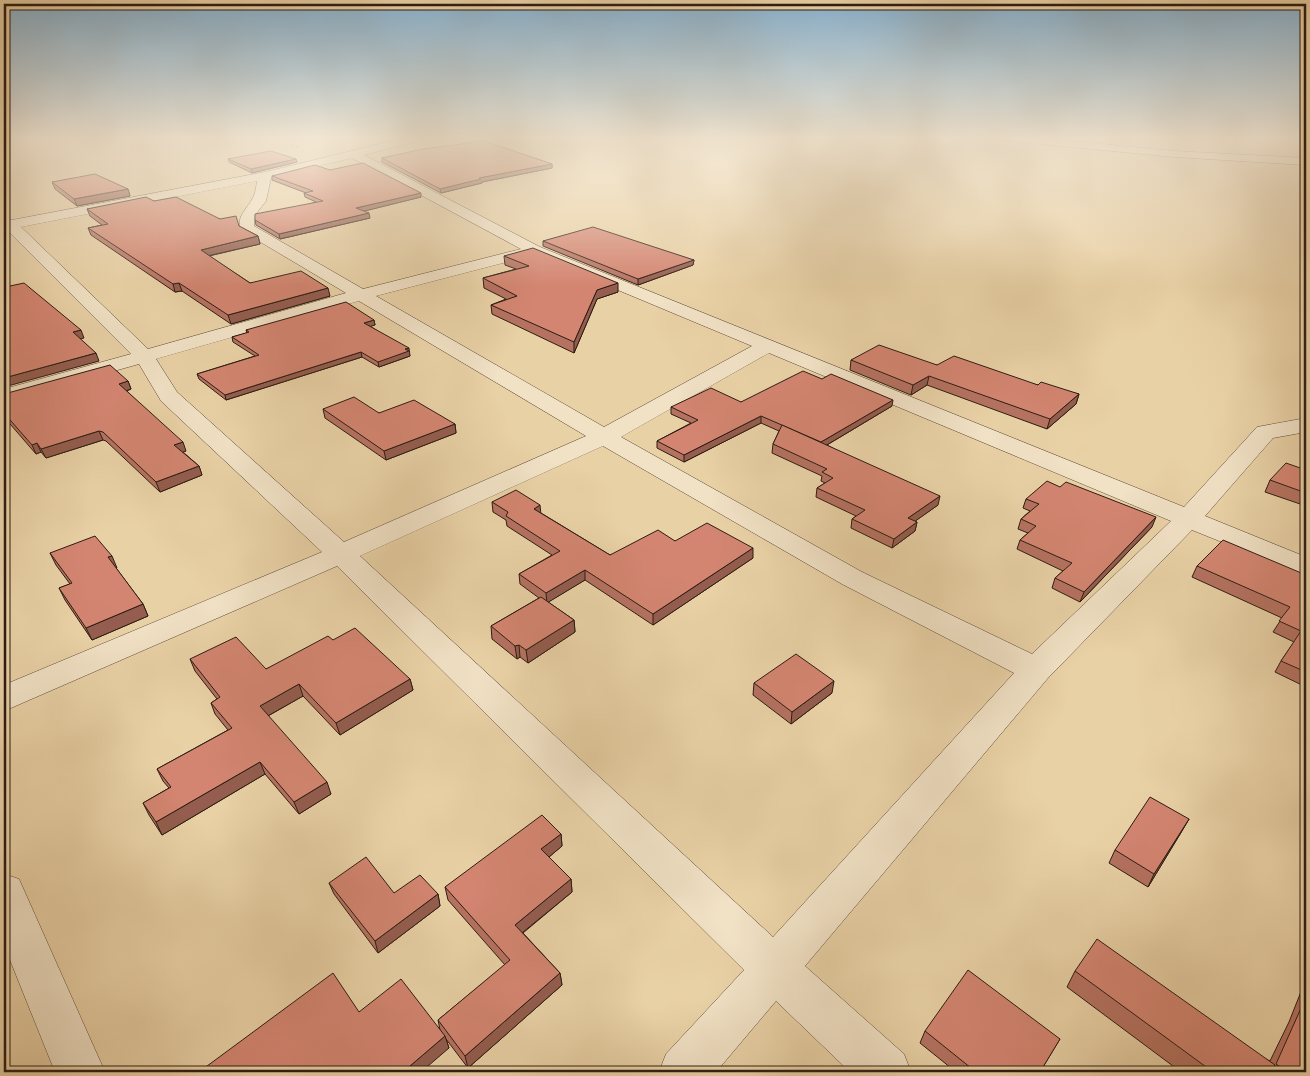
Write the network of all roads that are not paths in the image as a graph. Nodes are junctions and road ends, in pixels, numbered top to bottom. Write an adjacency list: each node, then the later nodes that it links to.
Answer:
1 (205, 187): 4 (street)
2 (263, 187): 6 (street)
3 (417, 187): 5 (street)
4 (6, 224): 8 (street)
5 (535, 250): 6 (street); 7 (street)
6 (360, 295): 8 (street); 11 (street)
7 (767, 346): 11 (street); 12 (street)
8 (142, 355): 9 (street); 13 (street)
9 (4, 396)
10 (1306, 425): 12 (street)
11 (604, 437): 13 (street); 15 (street)
12 (1189, 518): 14 (street); 15 (street)
13 (341, 554): 16 (street); 18 (street)
14 (1306, 567)
15 (1036, 670): 18 (street)
16 (4, 699)
17 (4, 893): 19 (street)
18 (774, 969): 20 (street); 21 (street)
19 (80, 1072)
20 (684, 1072)
21 (886, 1072)

